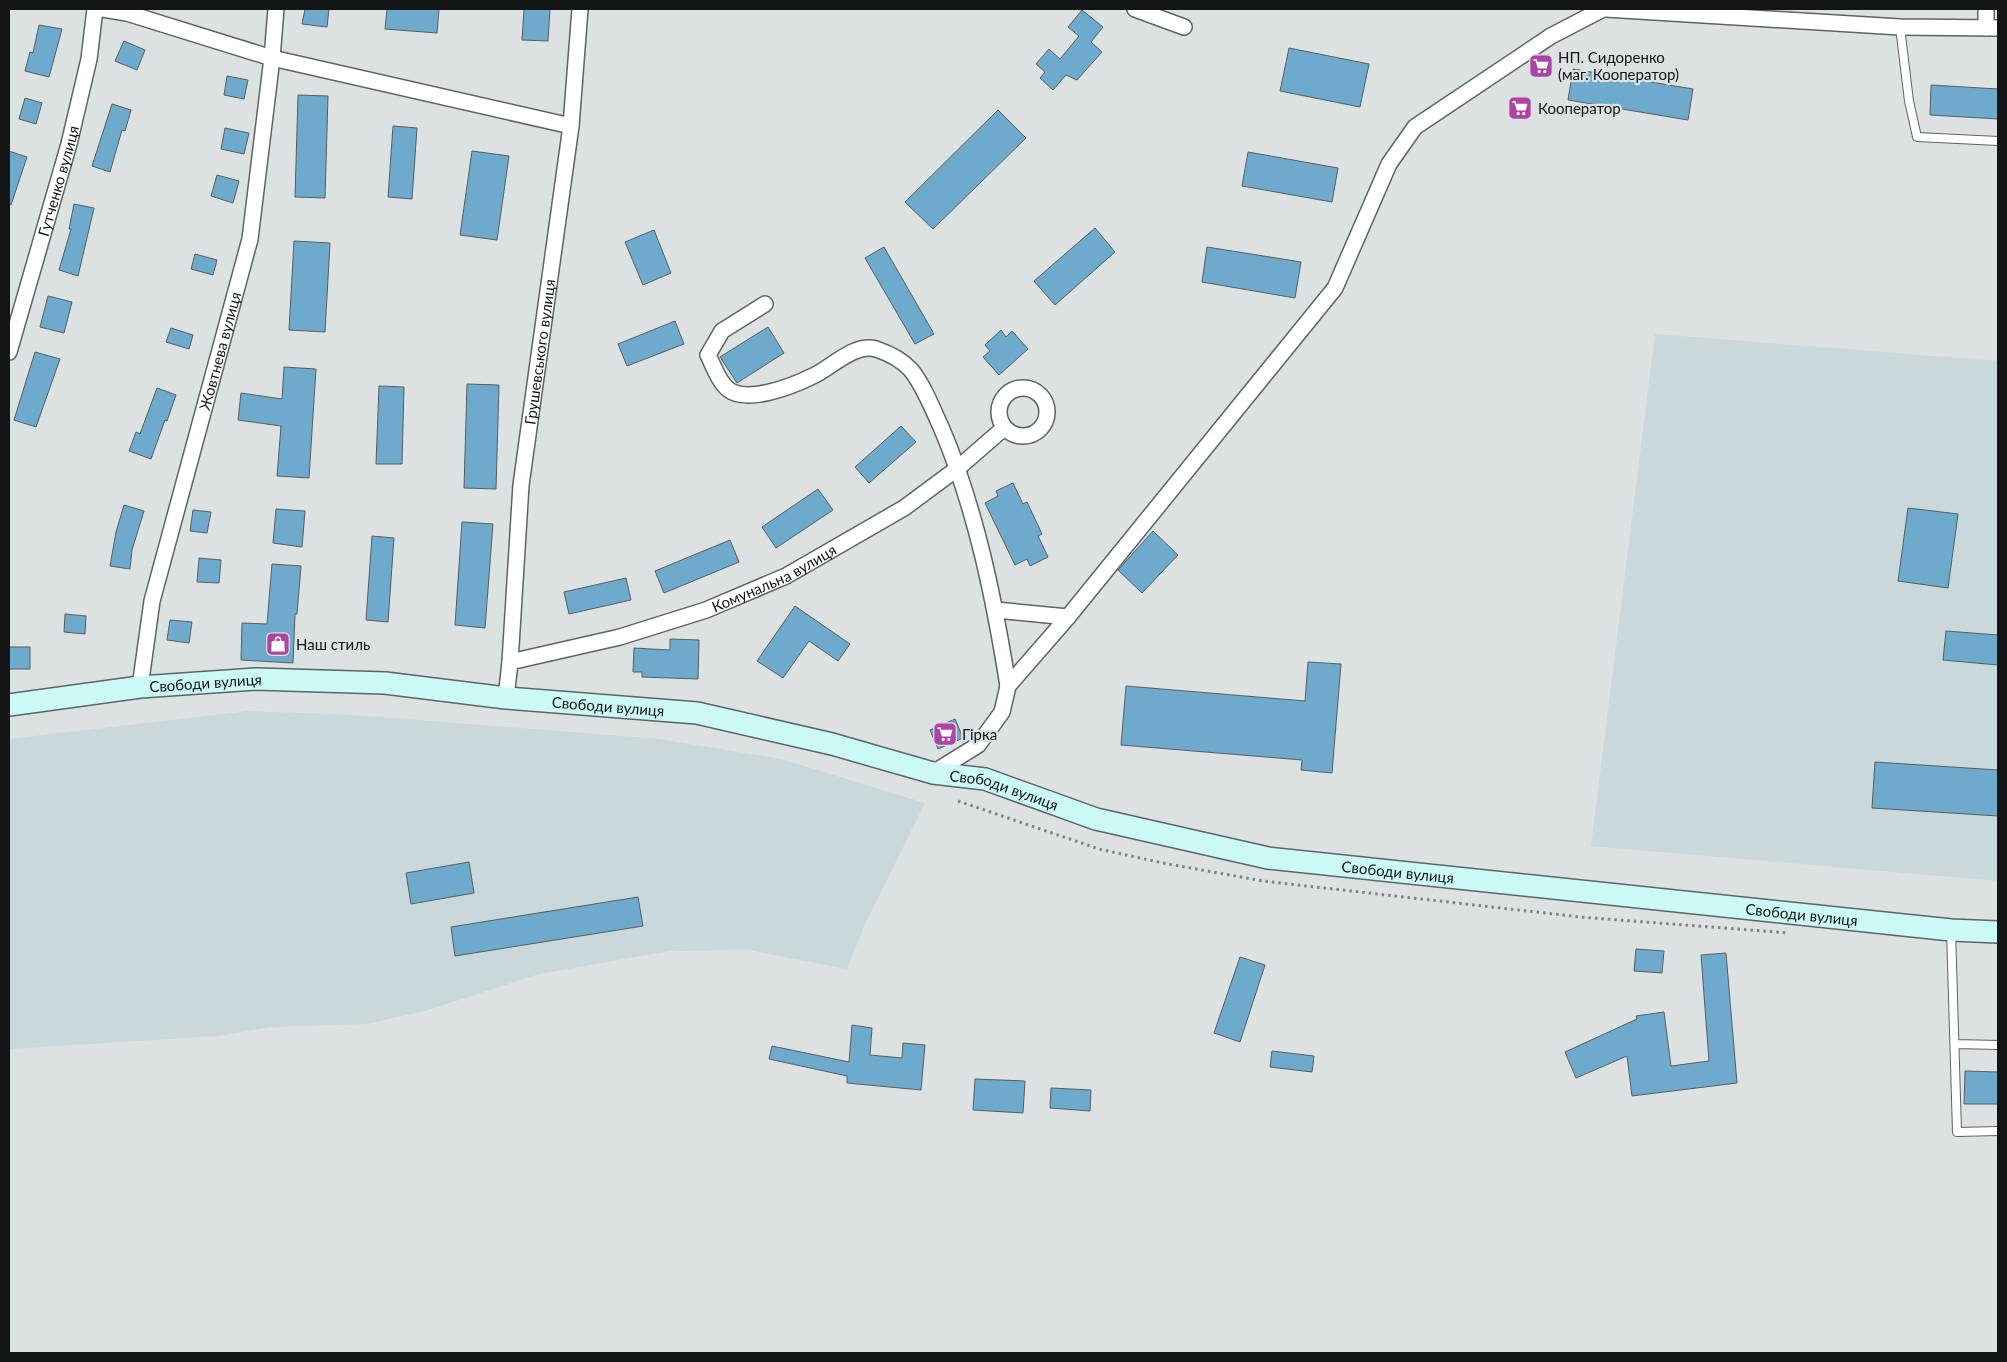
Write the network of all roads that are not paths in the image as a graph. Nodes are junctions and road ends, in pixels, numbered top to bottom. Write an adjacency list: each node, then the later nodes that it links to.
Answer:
1 (95, 9): 17 (street, Гутченко вулиця)
2 (103, 9): 8 (street)
3 (276, 9): 13 (street, Жовтнева вулиця)
4 (580, 9): 14 (street, Грушевського вулиця)
5 (1135, 9): 10 (street)
6 (1604, 9): 9 (street); 21 (street)
7 (1986, 9): 12 (street)
8 (128, 11): 13 (street)
9 (1795, 14): 11 (street)
10 (1184, 26)
11 (1900, 27): 12 (street); 15 (lane)
12 (1992, 28)
13 (272, 58): 14 (street); 24 (street, Жовтнева вулиця)
14 (571, 126): 22 (street, Грушевського вулиця)
15 (1998, 141)
16 (765, 304): 19 (street)
17 (9, 352)
18 (1004, 428): 19 (street, Комунальна вулиця)
19 (958, 468): 20 (street); 22 (street, Комунальна вулиця)
20 (996, 610): 21 (street); 23 (street)
21 (1068, 616): 23 (street)
22 (510, 662): 25 (street, Грушевського вулиця)
23 (1008, 686): 27 (street)
24 (140, 687): 25 (main road, Свободи вулиця); 26 (main road, Свободи вулиця)
25 (506, 698): 27 (main road, Свободи вулиця)
26 (9, 705)
27 (933, 773): 28 (main road, Свободи вулиця)
28 (1951, 930): 29 (main road, Свободи вулиця); 30 (lane)
29 (1998, 932)
30 (1955, 1044): 31 (lane); 32 (lane)
31 (1998, 1045)
32 (1998, 1131)

